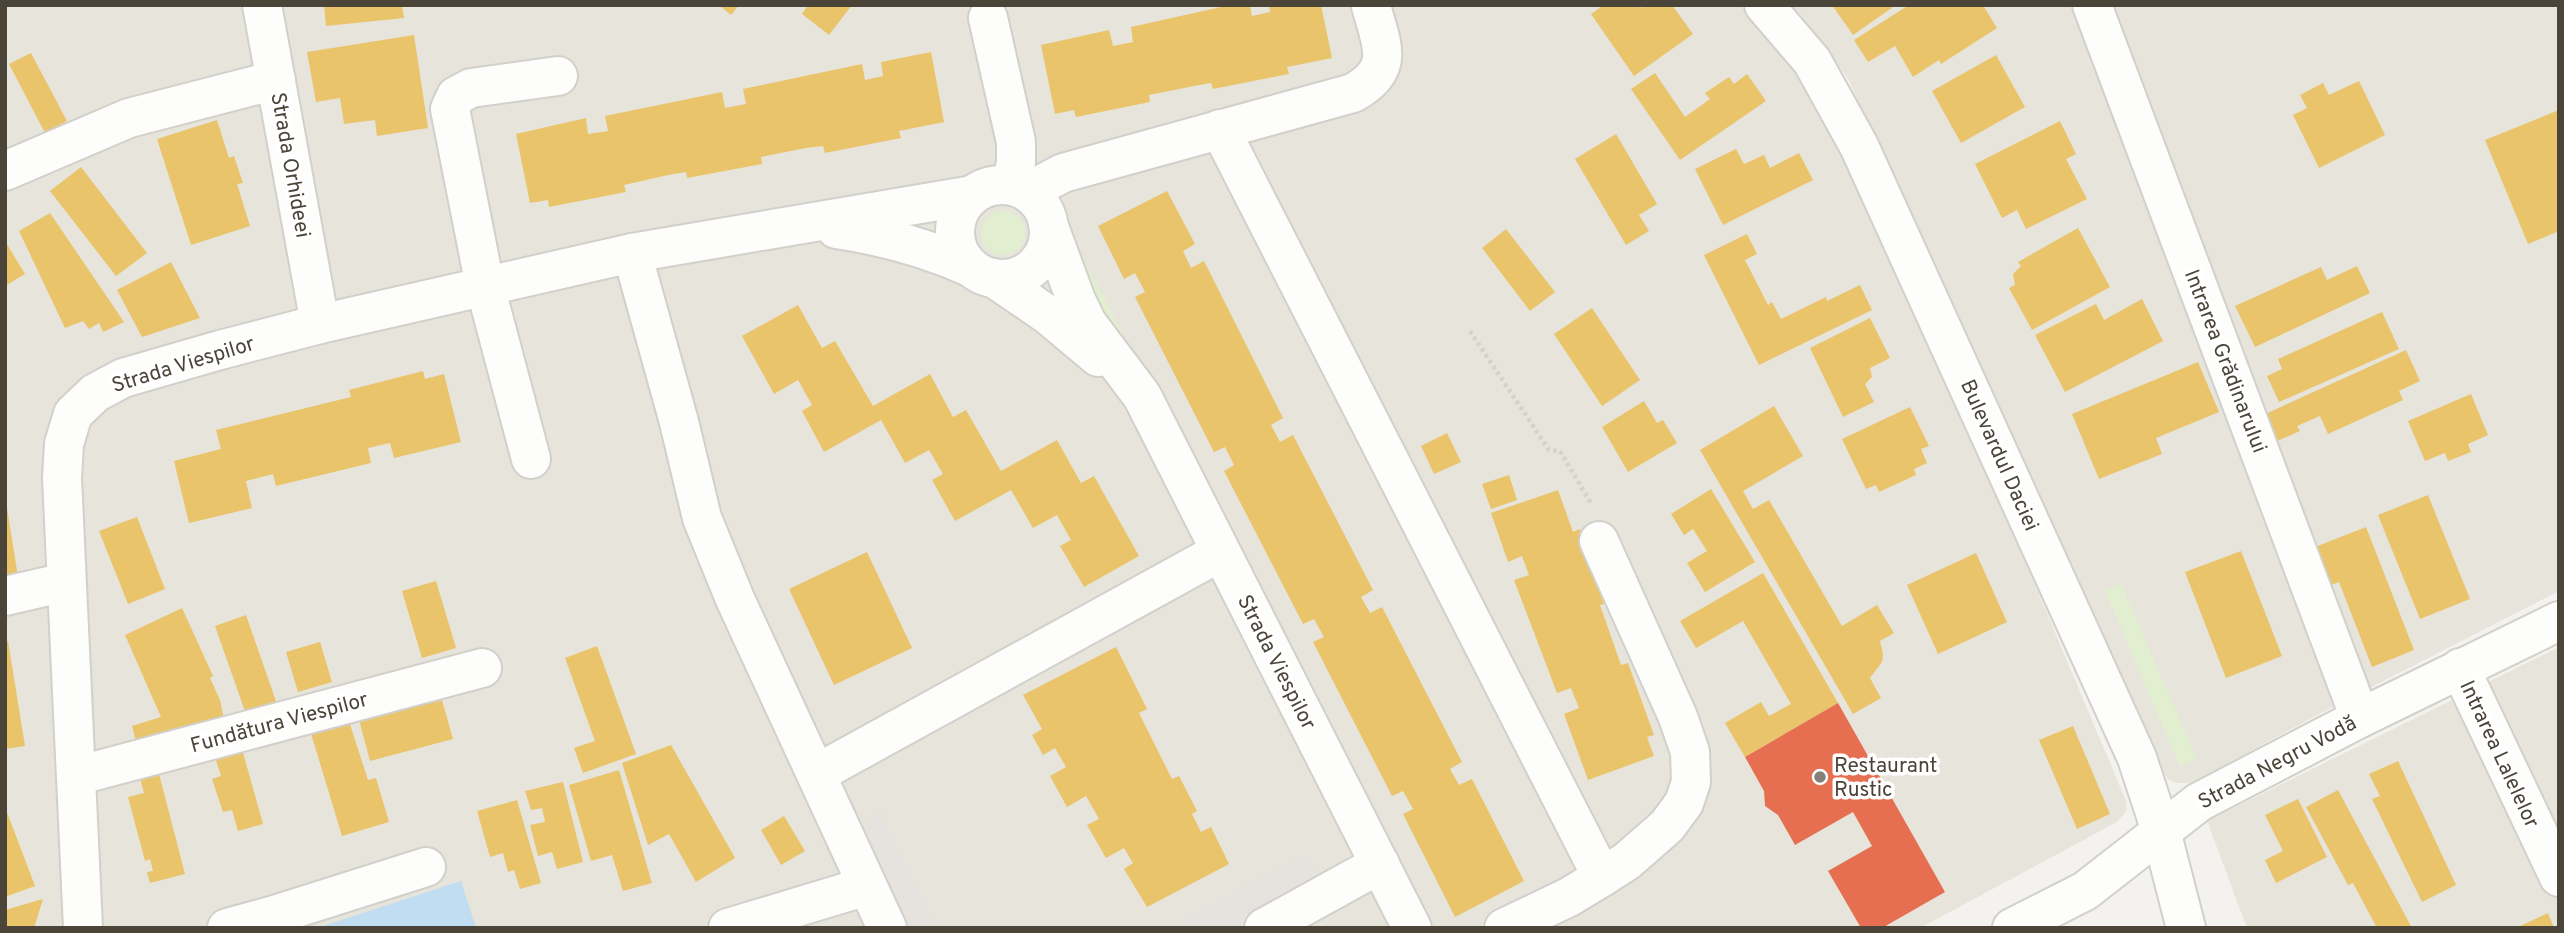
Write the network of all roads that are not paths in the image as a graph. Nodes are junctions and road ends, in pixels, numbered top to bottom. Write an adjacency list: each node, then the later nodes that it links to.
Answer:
1 (262, 5): 7 (street, Strada Orhideei)
2 (1764, 5): 29 (street, Bulevardul Daciei)
3 (2092, 5): 26 (street, Intrarea Grădinarului)
4 (1371, 6): 8 (street)
5 (988, 18): 11 (street)
6 (558, 76): 15 (street)
7 (276, 80): 9 (street); 16 (street, Strada Orhideei)
8 (1220, 130): 11 (street); 32 (street)
9 (5, 171)
10 (973, 195): 11 (street); 12 (street, Strada Viespilor); 14 (street)
11 (1031, 202): 14 (street); 17 (street, Strada Viespilor)
12 (806, 225): 13 (street, Strada Viespilor); 14 (street, Strada Viespilor)
13 (632, 253): 15 (street, Strada Viespilor); 27 (street)
14 (983, 273): 17 (street, Strada Viespilor)
15 (485, 286): 16 (street, Strada Viespilor); 18 (street)
16 (320, 324): 21 (street, Strada Viespilor)
17 (1142, 396): 20 (street, Strada Viespilor)
18 (531, 459)
19 (1599, 541): 32 (street)
20 (1220, 552): 27 (street); 30 (street, Strada Viespilor)
21 (65, 582): 22 (street); 28 (street, Strada Viespilor)
22 (5, 596)
23 (2559, 621): 25 (street, Strada Negru Vodă)
24 (482, 668): 28 (street, Fundătura Viespilor)
25 (2460, 668): 26 (street, Strada Negru Vodă); 33 (street, Intrarea Lalelelor)
26 (2360, 718): 29 (street, Strada Negru Vodă)
27 (818, 773): 34 (street)
28 (76, 776): 36 (street, Strada Viespilor)
29 (2161, 831): 43 (street, Strada Negru Vodă); 44 (street, Bulevardul Daciei)
30 (1380, 864): 40 (street); 41 (street, Strada Viespilor)
31 (426, 867): 35 (street)
32 (1602, 877): 42 (street)
33 (2559, 877)
34 (867, 886): 38 (street); 39 (street)
35 (273, 922): 37 (street)
36 (83, 928)
37 (227, 928)
38 (728, 928)
39 (887, 928)
40 (1264, 928)
41 (1412, 928)
42 (1504, 928)
43 (2012, 928)
44 (2186, 928)

